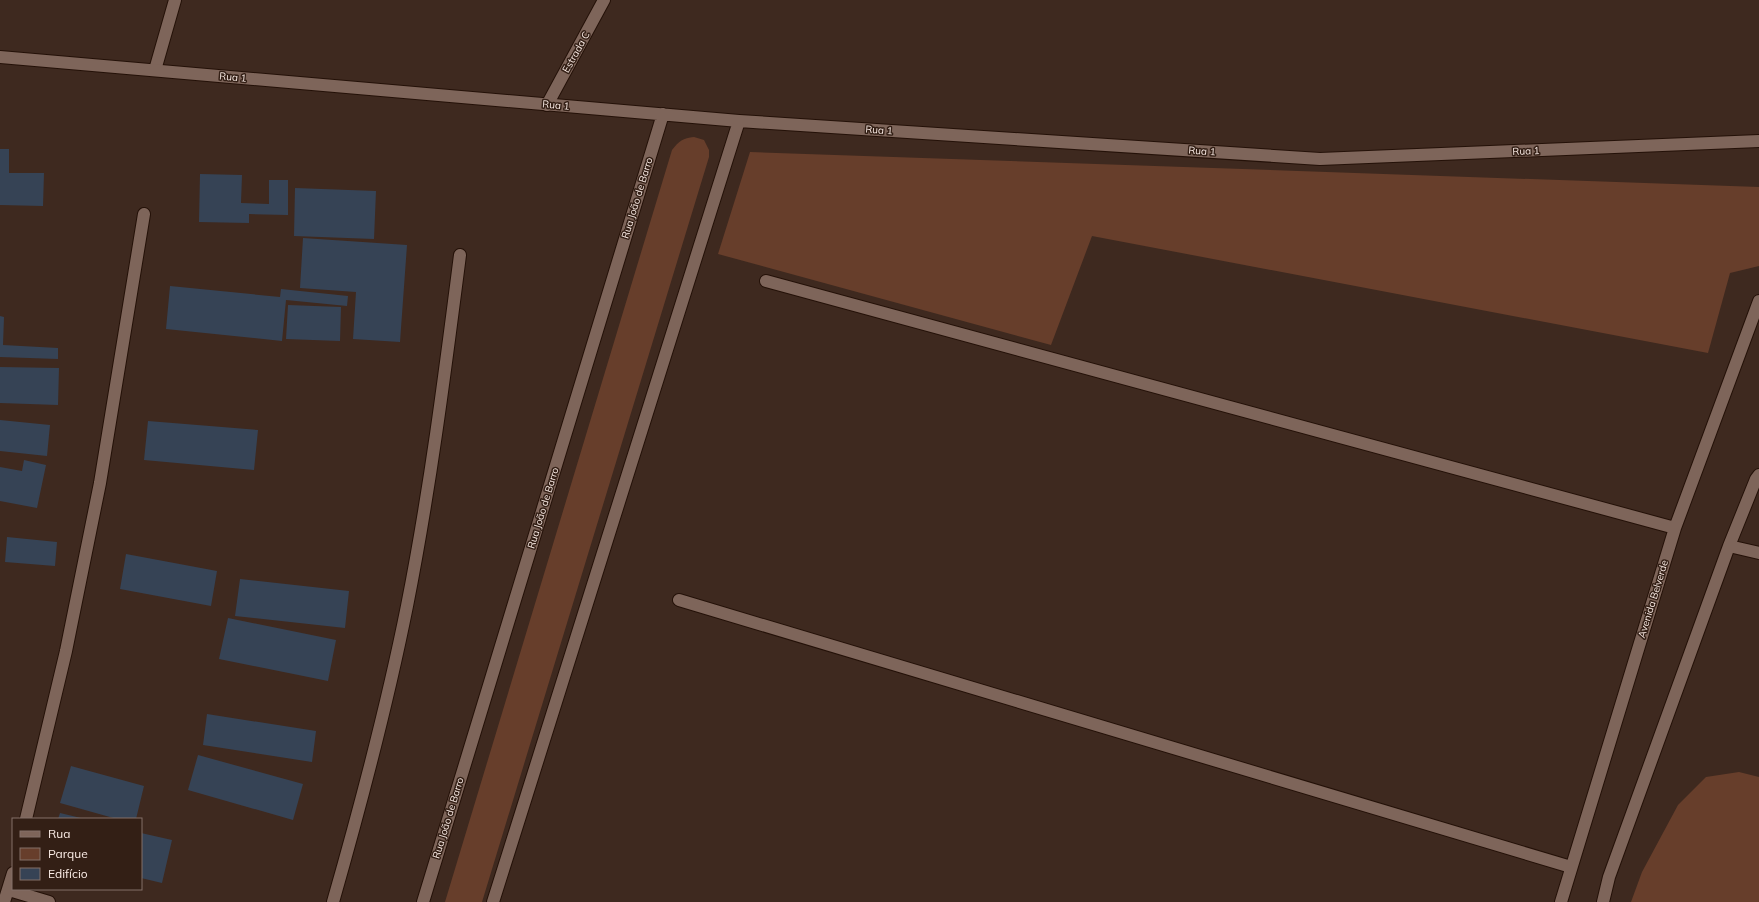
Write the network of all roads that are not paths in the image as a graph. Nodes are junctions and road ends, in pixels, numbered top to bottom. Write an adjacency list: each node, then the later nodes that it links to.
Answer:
1 (175, 0): 4 (street)
2 (604, 0): 5 (street, Estrada C)
3 (0, 57): 4 (street, Rua 1)
4 (155, 70): 5 (street, Rua 1)
5 (547, 105): 6 (street, Rua 1)
6 (663, 114): 7 (street, Rua 1); 25 (street, Rua João de Barro)
7 (739, 121): 8 (street, Rua 1); 26 (street)
8 (1759, 141)
9 (144, 214): 18 (street)
10 (460, 255): 24 (street)
11 (766, 281): 14 (street)
12 (1759, 301): 14 (street, Avenida Belverde)
13 (1759, 475): 15 (street)
14 (1674, 528): 19 (street, Avenida Belverde)
15 (1729, 546): 16 (street); 28 (street)
16 (1759, 553)
17 (679, 600): 19 (street)
18 (26, 818)
19 (1571, 867): 27 (street, Avenida Belverde)
20 (12, 877): 21 (street)
21 (9, 890): 22 (street); 23 (street)
22 (4, 902)
23 (49, 902)
24 (333, 902)
25 (423, 902)
26 (493, 902)
27 (1561, 902)
28 (1604, 902)

